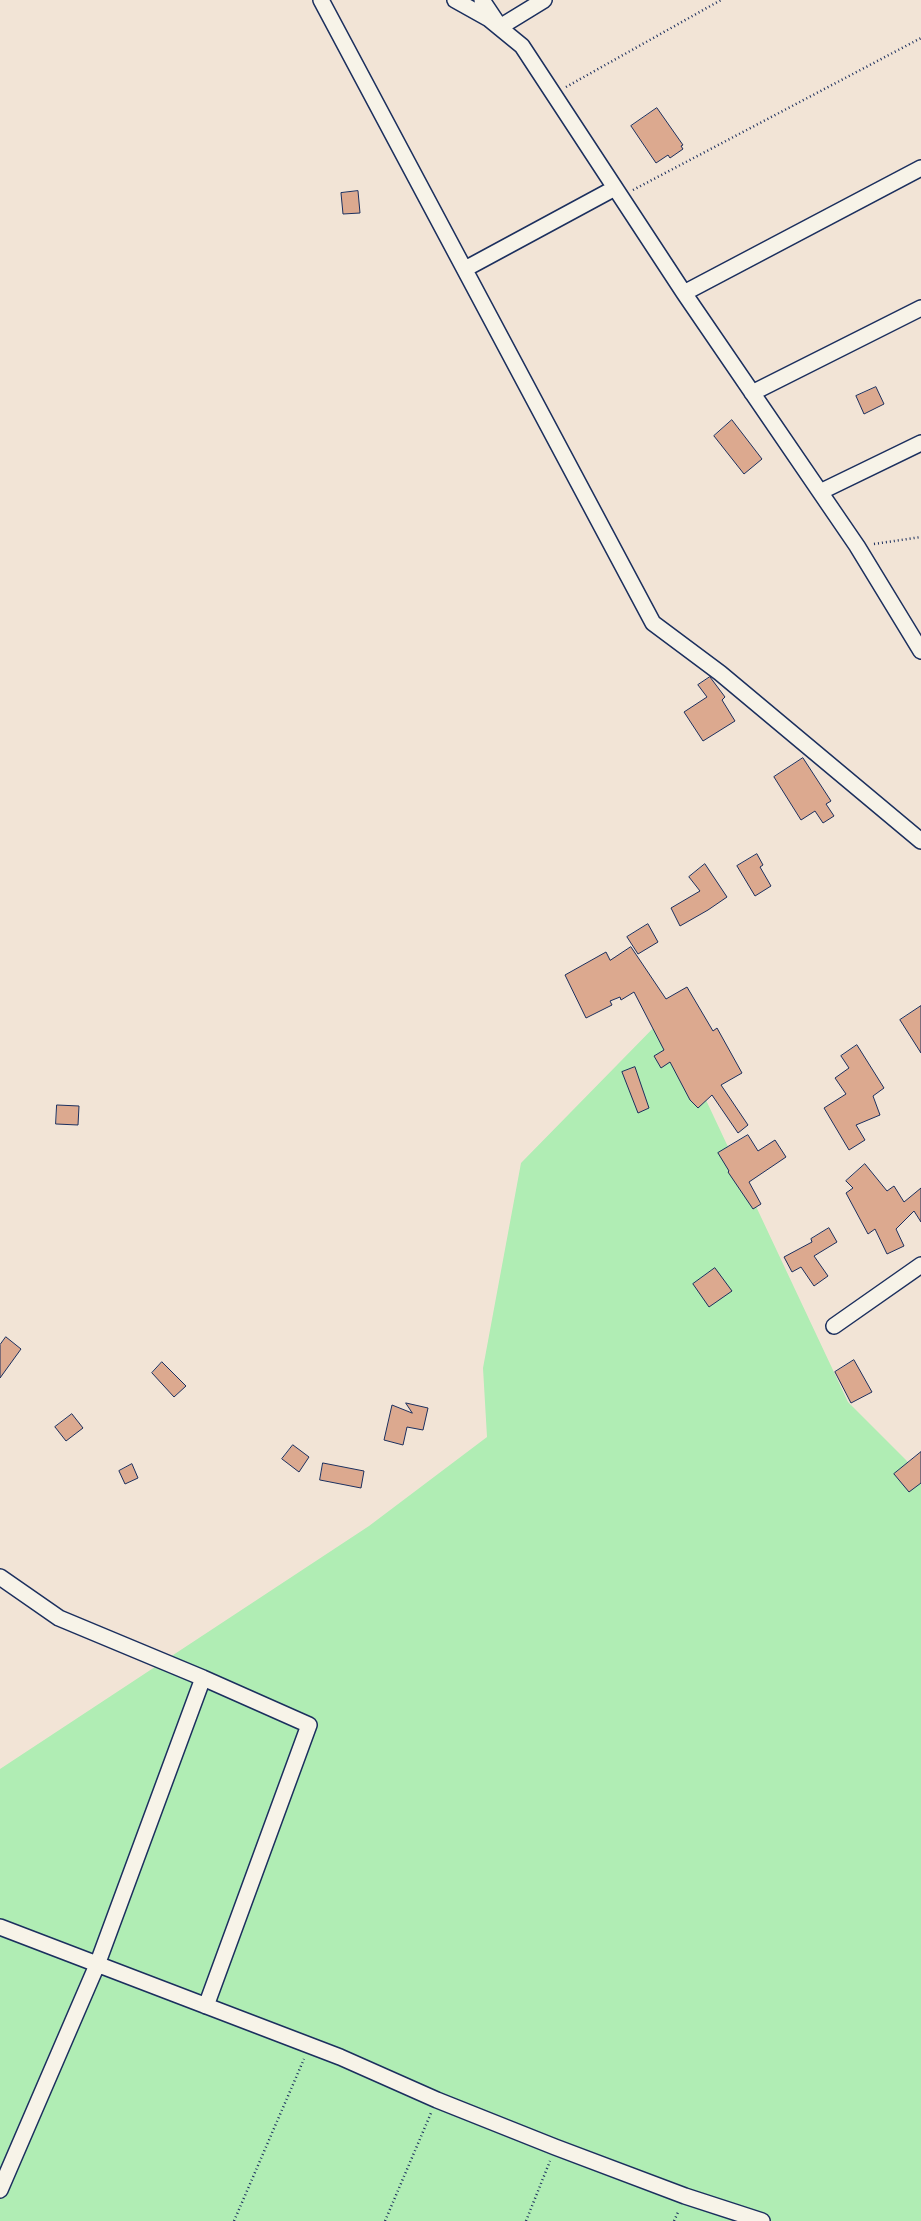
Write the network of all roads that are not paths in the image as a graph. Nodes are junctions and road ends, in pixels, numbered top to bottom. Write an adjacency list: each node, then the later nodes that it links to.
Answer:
1 (321, 0): 8 (street)
2 (455, 0): 5 (street)
3 (482, 0): 5 (street)
4 (544, 0): 5 (street)
5 (500, 27): 7 (street)
6 (921, 168): 9 (street)
7 (618, 192): 8 (street); 9 (street)
8 (465, 269): 15 (street)
9 (684, 293): 11 (street)
10 (921, 308): 11 (street)
11 (752, 393): 13 (street)
12 (921, 443): 13 (street)
13 (820, 492): 14 (street)
14 (921, 651)
15 (921, 841)
16 (921, 1265): 17 (street)
17 (834, 1326)
18 (0, 1577): 19 (street)
19 (203, 1678): 21 (street); 22 (street)
20 (0, 1927): 21 (street)
21 (97, 1965): 22 (street); 23 (street)
22 (206, 2006): 24 (street)
23 (0, 2190)
24 (762, 2221)

